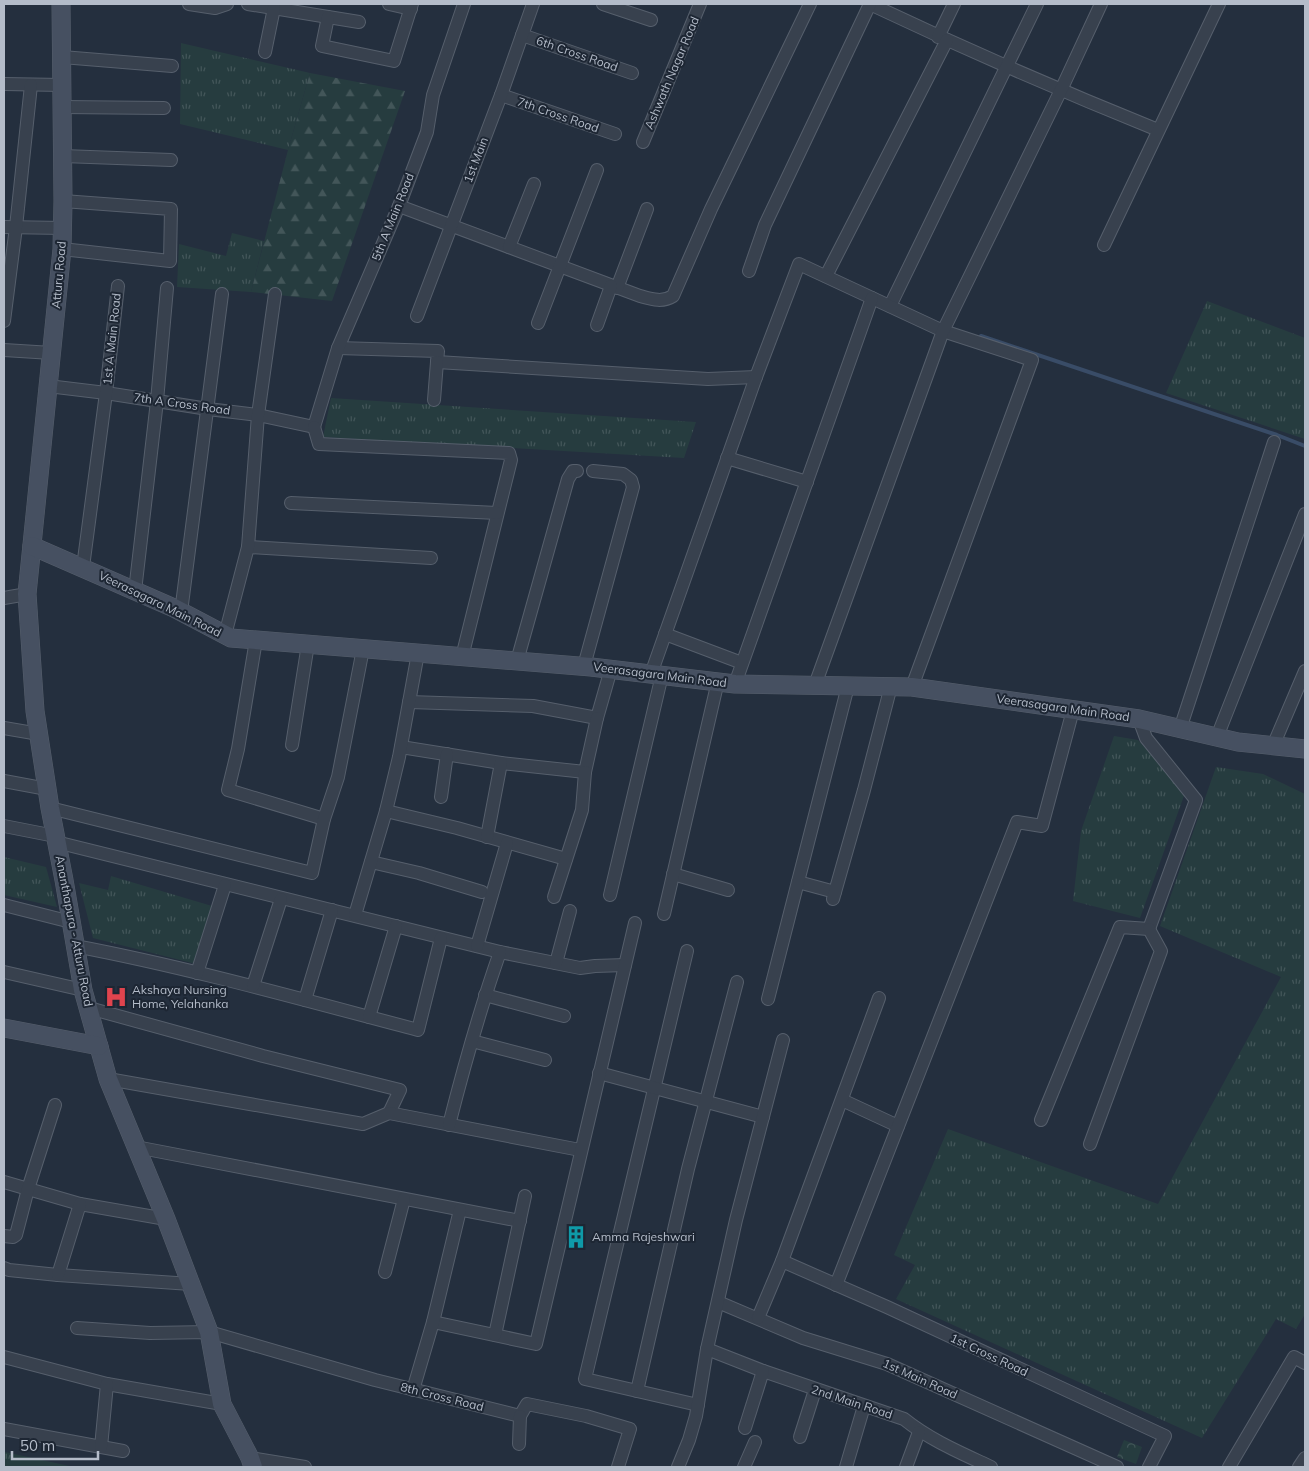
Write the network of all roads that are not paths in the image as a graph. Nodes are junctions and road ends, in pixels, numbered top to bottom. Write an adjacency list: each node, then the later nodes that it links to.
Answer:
1 (61, 4): 24 (street, Atturu Road)
2 (189, 4): 3 (street)
3 (227, 4)
4 (248, 4): 17 (street)
5 (389, 4): 16 (street)
6 (464, 4): 43 (street, 5th A Main Road)
7 (533, 4): 21 (street, 1st Main)
8 (603, 4): 19 (street)
9 (700, 4): 37 (street, Ashwath Nagar Road)
10 (810, 4): 55 (street)
11 (870, 4): 22 (street); 52 (street)
12 (954, 4): 22 (street)
13 (1037, 4): 26 (street)
14 (1101, 4): 31 (street)
15 (1218, 4): 35 (street)
16 (412, 6): 18 (street)
17 (274, 8): 18 (street); 23 (street)
18 (328, 17): 20 (street)
19 (651, 20)
20 (359, 22)
21 (522, 35): 27 (street, 6th Cross Road); 32 (street, 1st Main)
22 (942, 38): 26 (street); 53 (street)
23 (265, 52)
24 (62, 57): 25 (street); 30 (street, Atturu Road)
25 (172, 66)
26 (1007, 66): 31 (street); 60 (street)
27 (632, 73)
28 (4, 84): 29 (street)
29 (30, 85): 30 (street); 46 (street)
30 (62, 85): 33 (street, Atturu Road)
31 (1060, 90): 35 (street); 65 (street)
32 (501, 95): 36 (street, 7th Cross Road); 45 (street, 1st Main)
33 (62, 107): 34 (street); 38 (street, Atturu Road)
34 (164, 108)
35 (1158, 130): 48 (street)
36 (615, 134)
37 (643, 142)
38 (63, 156): 39 (street); 42 (street, Atturu Road)
39 (171, 160)
40 (597, 170): 51 (street)
41 (534, 184): 49 (street)
42 (63, 200): 47 (street, Atturu Road); 50 (street)
43 (398, 206): 45 (street); 66 (street, 5th A Main Road)
44 (647, 209): 55 (street)
45 (452, 225): 49 (street); 61 (street, 1st Main)
46 (10, 227): 47 (street); 62 (street)
47 (63, 228): 50 (street, Atturu Road)
48 (1104, 245)
49 (509, 247): 51 (street)
50 (62, 249): 68 (street, Atturu Road)
51 (560, 266): 55 (street); 63 (street)
52 (749, 271)
53 (826, 276): 59 (street); 70 (street)
54 (118, 286): 72 (street, 1st A Main Road)
55 (614, 287): 64 (street)
56 (167, 288): 74 (street)
57 (222, 294): 75 (street)
58 (275, 294): 76 (street)
59 (872, 298): 60 (street); 82 (street)
60 (890, 306): 65 (street)
61 (417, 316)
62 (4, 321)
63 (538, 323)
64 (597, 326)
65 (944, 331): 108 (street); 111 (street)
66 (338, 348): 69 (street); 77 (street, 5th A Main Road)
67 (4, 350): 68 (street)
68 (52, 353): 71 (street, Atturu Road)
69 (437, 362): 70 (street); 73 (street)
70 (756, 377): 79 (street)
71 (48, 386): 72 (street, 7th A Cross Road); 86 (street, Atturu Road)
72 (106, 393): 74 (street, 7th A Cross Road); 89 (street, 1st A Main Road)
73 (434, 400)
74 (157, 401): 75 (street, 7th A Cross Road); 90 (street)
75 (208, 408): 76 (street, 7th A Cross Road); 93 (street)
76 (258, 415): 77 (street, 7th A Cross Road); 87 (street)
77 (314, 427): 84 (street)
78 (1274, 442): 117 (street)
79 (727, 458): 82 (street); 94 (street)
80 (577, 471): 101 (street)
81 (593, 471): 103 (street)
82 (807, 482): 102 (street)
83 (291, 503): 84 (street)
84 (497, 513): 100 (street)
85 (1305, 514): 119 (street)
86 (32, 546): 89 (street, Veerasagara Main Road); 91 (street, Ananthapura - Atturu Road)
87 (248, 546): 88 (street); 95 (street)
88 (431, 558)
89 (83, 567): 90 (street, Veerasagara Main Road)
90 (136, 591): 93 (street, Veerasagara Main Road)
91 (27, 594): 92 (street); 118 (street, Ananthapura - Atturu Road)
92 (4, 598)
93 (181, 612): 95 (street, Veerasagara Main Road)
94 (665, 634): 102 (street); 106 (street)
95 (225, 635): 96 (street, Veerasagara Main Road)
96 (256, 640): 97 (street, Veerasagara Main Road); 132 (street)
97 (308, 644): 98 (street, Veerasagara Main Road); 120 (street)
98 (363, 649): 99 (street, Veerasagara Main Road); 132 (street)
99 (418, 653): 100 (street, Veerasagara Main Road); 112 (street)
100 (462, 657): 101 (street, Veerasagara Main Road)
101 (517, 661): 103 (street, Veerasagara Main Road)
102 (742, 663): 107 (street)
103 (584, 666): 104 (street, Veerasagara Main Road)
104 (611, 669): 106 (street, Veerasagara Main Road); 114 (street)
105 (1305, 671): 121 (street)
106 (657, 674): 107 (street, Veerasagara Main Road); 144 (street)
107 (726, 682): 108 (street, Veerasagara Main Road); 139 (street)
108 (815, 685): 109 (street, Veerasagara Main Road)
109 (848, 686): 110 (street, Veerasagara Main Road); 140 (street)
110 (891, 686): 111 (street, Veerasagara Main Road); 140 (street)
111 (912, 687): 113 (street, Veerasagara Main Road)
112 (409, 702): 114 (street); 122 (street)
113 (1073, 710): 115 (street, Veerasagara Main Road); 190 (street)
114 (597, 718): 126 (street)
115 (1139, 719): 117 (street, Veerasagara Main Road); 155 (street)
116 (4, 728): 118 (street)
117 (1180, 729): 119 (street, Veerasagara Main Road)
118 (38, 734): 128 (street, Ananthapura - Atturu Road)
119 (1218, 737): 121 (street, Veerasagara Main Road)
120 (292, 745)
121 (1273, 746): 123 (street, Veerasagara Main Road)
122 (401, 747): 124 (street); 131 (street)
123 (1305, 749)
124 (447, 754): 125 (street); 129 (street)
125 (501, 763): 126 (street); 134 (street)
126 (585, 772): 137 (street)
127 (4, 781): 128 (street)
128 (47, 789): 130 (street, Ananthapura - Atturu Road)
129 (441, 796)
130 (50, 808): 132 (street); 135 (street, Ananthapura - Atturu Road)
131 (386, 811): 134 (street); 138 (street)
132 (324, 819)
133 (4, 826): 135 (street)
134 (487, 837): 136 (street)
135 (56, 839): 141 (street); 152 (street, Ananthapura - Atturu Road)
136 (507, 843): 137 (street); 158 (street)
137 (566, 859): 145 (street)
138 (371, 862): 143 (street); 151 (street)
139 (673, 874): 142 (street); 150 (street)
140 (798, 882): 170 (street)
141 (225, 884): 146 (street); 164 (street)
142 (728, 890)
143 (482, 892)
144 (610, 894)
145 (554, 897)
146 (282, 898): 148 (street); 166 (street)
147 (4, 905): 152 (street)
148 (332, 910): 151 (street); 171 (street)
149 (570, 911): 161 (street)
150 (664, 914)
151 (355, 915): 154 (street)
152 (71, 922): 157 (street, Ananthapura - Atturu Road)
153 (635, 923): 162 (street)
154 (396, 926): 156 (street); 174 (street)
155 (1149, 929): 188 (street); 191 (street)
156 (441, 938): 158 (street); 174 (street)
157 (75, 946): 164 (street); 167 (street, Ananthapura - Atturu Road)
158 (477, 946): 160 (street)
159 (687, 951): 182 (street)
160 (500, 952): 161 (street); 168 (street)
161 (556, 963): 162 (street)
162 (625, 965): 180 (street)
163 (4, 972): 167 (street)
164 (198, 973): 166 (street)
165 (737, 982): 184 (street)
166 (253, 986): 171 (street)
167 (83, 990): 172 (street, Ananthapura - Atturu Road)
168 (485, 995): 173 (street); 177 (street)
169 (879, 998): 183 (street)
170 (768, 999)
171 (305, 1000): 174 (street)
172 (89, 1008): 178 (street, Ananthapura - Atturu Road); 186 (street)
173 (564, 1016)
174 (369, 1017)
175 (4, 1028): 178 (street)
176 (783, 1040): 187 (street)
177 (472, 1041): 179 (street); 189 (street)
178 (99, 1046): 181 (street, Ananthapura - Atturu Road)
179 (545, 1060)
180 (599, 1073): 182 (street); 193 (street)
181 (108, 1079): 186 (street); 192 (street, Ananthapura - Atturu Road)
182 (655, 1089): 184 (street); 222 (street)
183 (842, 1100): 190 (street); 203 (street)
184 (705, 1102): 187 (street); 222 (street)
185 (55, 1105): 195 (street)
186 (389, 1113): 189 (street)
187 (763, 1117): 209 (street)
188 (1042, 1120)
189 (449, 1125): 193 (street)
190 (898, 1126): 208 (street)
191 (1090, 1144)
192 (136, 1147): 197 (street); 200 (street, Ananthapura - Atturu Road)
193 (580, 1150): 214 (street)
194 (4, 1182): 195 (street)
195 (28, 1189): 198 (street); 202 (street)
196 (525, 1196): 201 (street)
197 (404, 1199): 199 (street); 205 (street)
198 (80, 1204): 200 (street); 206 (street)
199 (460, 1210): 201 (street); 211 (street)
200 (166, 1220): 207 (street, Ananthapura - Atturu Road)
201 (520, 1221): 214 (street)
202 (4, 1236)
203 (782, 1260): 208 (street, 1st Cross Road); 210 (street)
204 (4, 1268): 206 (street)
205 (385, 1272)
206 (58, 1275): 207 (street)
207 (191, 1284): 213 (street, Ananthapura - Atturu Road)
208 (836, 1285): 246 (street, 1st Cross Road)
209 (718, 1302): 210 (street, 1st Main Road); 215 (street)
210 (758, 1318): 245 (street, 1st Main Road)
211 (433, 1322): 214 (street); 220 (street)
212 (77, 1328): 213 (street, 8th Cross Road)
213 (209, 1332): 220 (street, 8th Cross Road); 223 (street, Ananthapura - Atturu Road)
214 (495, 1335)
215 (706, 1349): 218 (street, 2nd Main Road); 224 (street)
216 (4, 1357): 219 (street)
217 (1305, 1363): 247 (street)
218 (763, 1371): 221 (street, 2nd Main Road); 227 (street)
219 (107, 1384): 223 (street); 233 (street)
220 (413, 1390): 226 (street, 8th Cross Road)
221 (815, 1390): 225 (street, 2nd Main Road); 230 (street)
222 (637, 1391): 224 (street)
223 (222, 1404): 237 (street, Ananthapura - Atturu Road)
224 (698, 1405): 240 (street)
225 (864, 1406): 229 (street, 2nd Main Road); 242 (street)
226 (520, 1416): 232 (street); 239 (street)
227 (745, 1428)
228 (4, 1429): 233 (street)
229 (919, 1432): 236 (street, 2nd Main Road); 243 (street)
230 (800, 1437)
231 (755, 1442): 241 (street)
232 (519, 1444)
233 (100, 1447): 234 (street)
234 (123, 1451)
235 (1305, 1458): 248 (street)
236 (964, 1461): 244 (street, 2nd Main Road)
237 (252, 1463): 238 (street)
238 (305, 1467)
239 (618, 1467)
240 (678, 1467)
241 (744, 1467)
242 (846, 1467)
243 (906, 1467)
244 (991, 1467)
245 (1117, 1467)
246 (1150, 1467)
247 (1229, 1467)
248 (1300, 1467)

